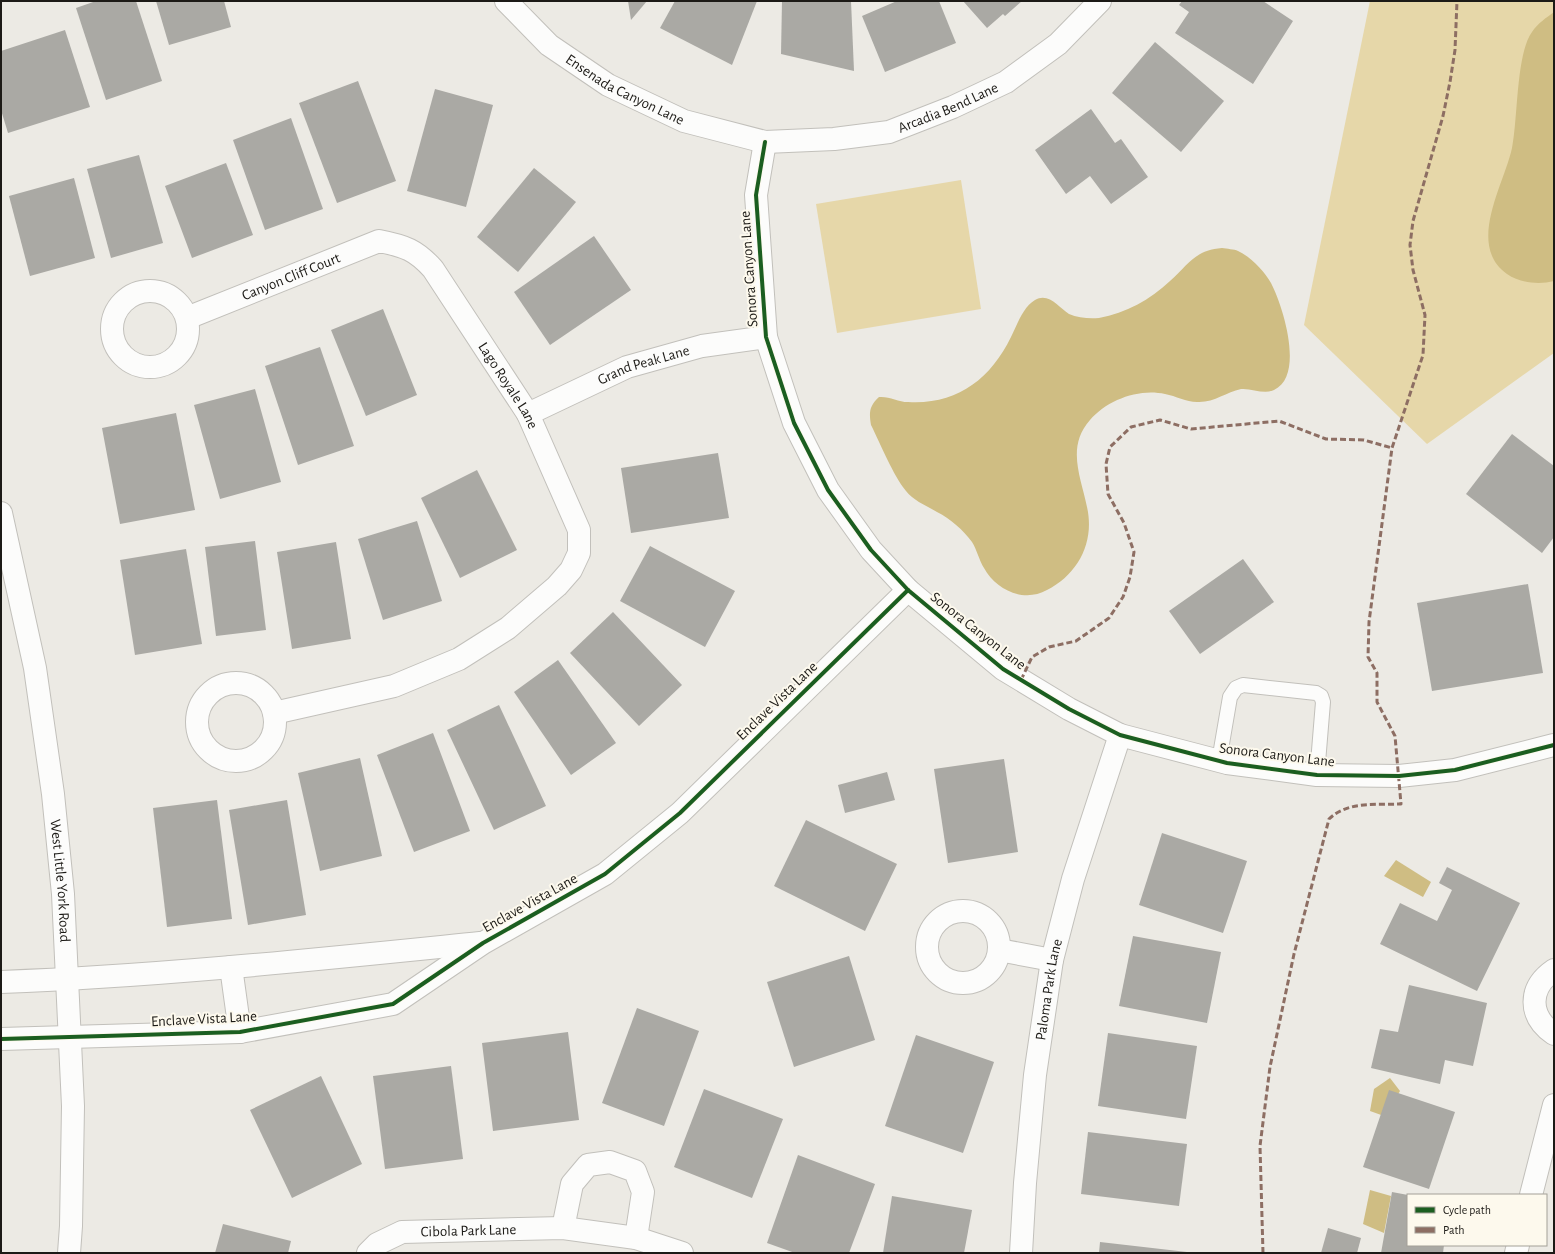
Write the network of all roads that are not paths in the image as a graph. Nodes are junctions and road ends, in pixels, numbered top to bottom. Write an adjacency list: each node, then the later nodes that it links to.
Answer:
1 (506, 1): 3 (street, Ensenada Canyon Lane)
2 (1100, 1): 3 (street, Arcadia Bend Lane)
3 (766, 142): 6 (street, Sonora Canyon Lane)
4 (396, 244): 5 (street, Canyon Cliff Court); 7 (street, Lago Royale Lane)
5 (187, 318)
6 (766, 337): 7 (street, Grand Peak Lane); 9 (street, Sonora Canyon Lane)
7 (528, 414): 10 (street, Lago Royale Lane)
8 (1, 512): 20 (street, West Little York Road)
9 (908, 590): 11 (street, Sonora Canyon Lane); 15 (street, Enclave Vista Lane)
10 (274, 713)
11 (1120, 735): 13 (street, Sonora Canyon Lane); 17 (street, Paloma Park Lane)
12 (1554, 745): 14 (street, Sonora Canyon Lane)
13 (1219, 761): 14 (street, Sonora Canyon Lane); 14 (lane)
14 (1317, 775)
15 (483, 943): 18 (street, Enclave Vista Lane); 22 (street, Enclave Vista Lane)
16 (1000, 950): 17 (street)
17 (1052, 960): 33 (street, Paloma Park Lane)
18 (231, 967): 20 (street, Enclave Vista Lane); 22 (street)
19 (1554, 970): 23 (street)
20 (67, 980): 21 (street, Enclave Vista Lane); 24 (street, West Little York Road)
21 (1, 982)
22 (240, 1032): 24 (street, Enclave Vista Lane)
23 (1554, 1034)
24 (70, 1036): 25 (street, Enclave Vista Lane); 31 (street, West Little York Road)
25 (1, 1039)
26 (1554, 1105): 27 (street)
27 (1531, 1194)
28 (563, 1228): 29 (street, Cibola Park Lane); 29 (street); 30 (street, Cibola Park Lane)
29 (636, 1238): 32 (street, Cibola Park Lane)
30 (372, 1248)
31 (68, 1253)
32 (682, 1253)
33 (1021, 1253)

